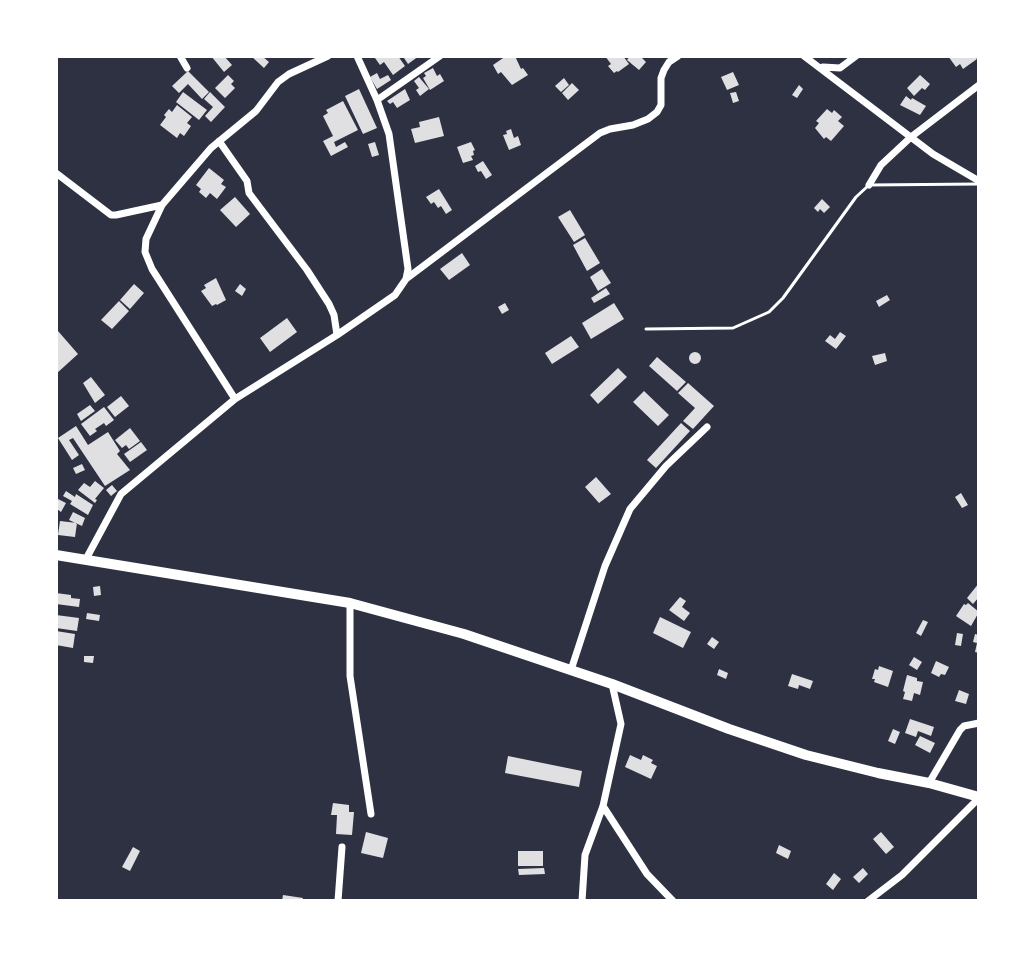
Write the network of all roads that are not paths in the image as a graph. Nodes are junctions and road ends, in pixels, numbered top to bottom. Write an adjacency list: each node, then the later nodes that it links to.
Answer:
1 (180, 56): 9 (street)
2 (328, 56): 13 (street)
3 (357, 56): 11 (street)
4 (440, 56): 11 (street)
5 (678, 56): 18 (street)
6 (804, 56): 8 (street)
7 (856, 56): 8 (street)
8 (821, 67): 12 (street)
9 (187, 68)
10 (979, 85): 12 (street)
11 (377, 100): 18 (street)
12 (911, 137): 15 (street); 16 (street)
13 (219, 141): 17 (street); 20 (street)
14 (56, 173): 17 (street)
15 (979, 183): 16 (lane)
16 (869, 185): 19 (lane)
17 (162, 205): 21 (street)
18 (406, 279): 20 (street)
19 (646, 329)
20 (337, 335): 21 (street)
21 (235, 399): 24 (street)
22 (707, 427): 26 (street)
23 (56, 555): 24 (main road)
24 (86, 559): 25 (main road)
25 (350, 603): 26 (main road); 32 (street)
26 (571, 670): 27 (main road)
27 (612, 684): 29 (main road); 31 (street)
28 (979, 723): 29 (street)
29 (929, 783): 30 (main road)
30 (979, 798): 37 (street)
31 (603, 806): 35 (street); 36 (street)
32 (371, 814)
33 (342, 847): 34 (street)
34 (338, 901)
35 (582, 901)
36 (673, 901)
37 (868, 901)

